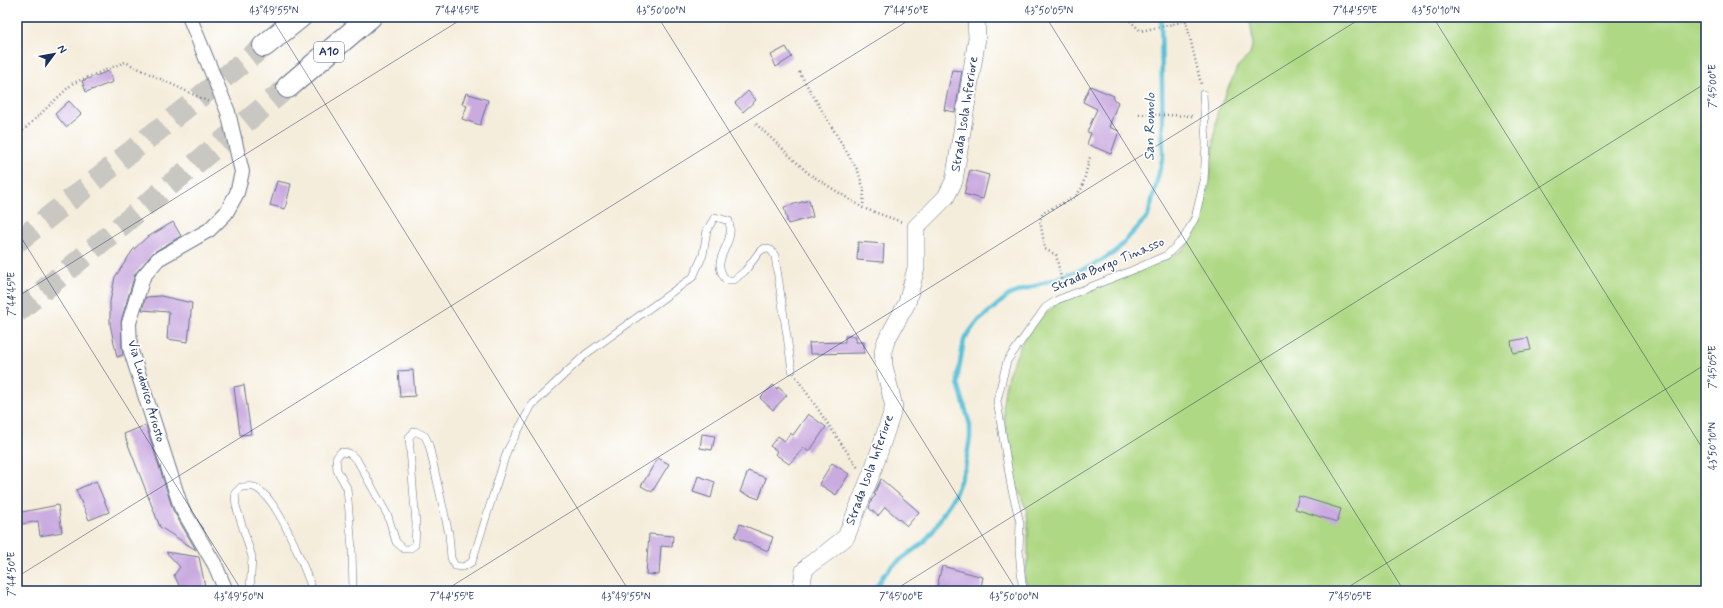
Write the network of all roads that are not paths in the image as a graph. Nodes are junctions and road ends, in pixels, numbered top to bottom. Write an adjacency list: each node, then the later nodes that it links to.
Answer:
1 (190, 17): 9 (street, Via Ludovico Ariosto)
2 (300, 17): 5 (highway)
3 (370, 17): 6 (highway, A10)
4 (976, 17): 13 (street, Strada Isola Inferiore)
5 (264, 46)
6 (288, 87)
7 (1204, 94): 14 (lane, Strada Borgo Tinasso)
8 (792, 370): 12 (lane)
9 (226, 591)
10 (250, 591): 11 (lane)
11 (313, 591)
12 (353, 591)
13 (801, 591)
14 (1025, 591)

